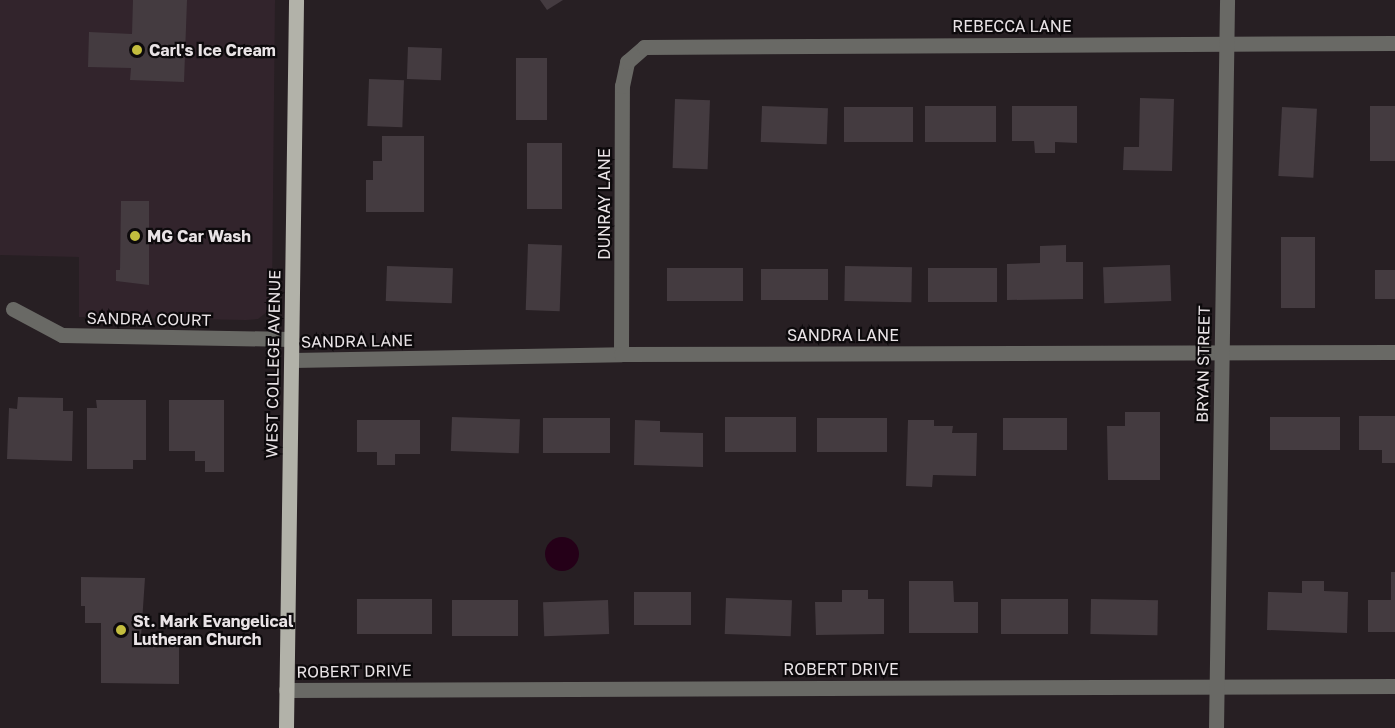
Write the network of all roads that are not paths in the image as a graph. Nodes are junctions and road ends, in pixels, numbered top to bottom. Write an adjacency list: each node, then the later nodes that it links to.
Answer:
1 (296, 0): 7 (main road, WEST COLLEGE AVENUE)
2 (1227, 0): 3 (street, BRYAN STREET)
3 (1227, 43): 4 (street, REBECCA LANE); 5 (street, REBECCA LANE); 9 (street, BRYAN STREET)
4 (1395, 43)
5 (632, 56): 10 (street, DUNRAY LANE)
6 (13, 309): 7 (street, SANDRA COURT)
7 (291, 339): 11 (main road, WEST COLLEGE AVENUE)
8 (1395, 352): 9 (street, SANDRA LANE)
9 (1221, 353): 10 (street, SANDRA LANE); 13 (street, BRYAN STREET)
10 (621, 354): 11 (street, SANDRA LANE)
11 (292, 360): 14 (main road, WEST COLLEGE AVENUE)
12 (1395, 686): 13 (street, ROBERT DRIVE)
13 (1216, 687): 14 (street, ROBERT DRIVE); 16 (street, BRYAN STREET)
14 (286, 690): 15 (main road, WEST COLLEGE AVENUE)
15 (286, 728)
16 (1216, 728)

